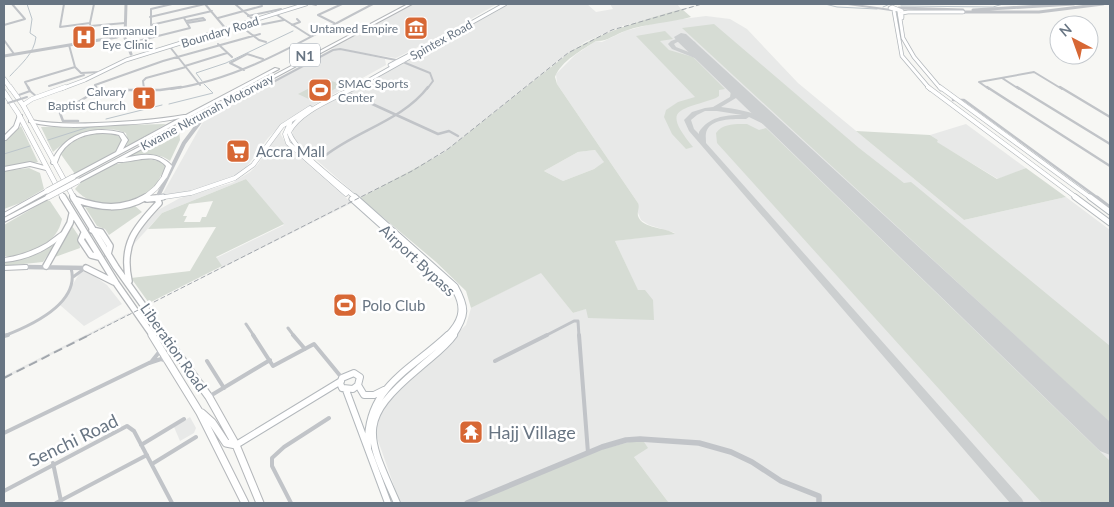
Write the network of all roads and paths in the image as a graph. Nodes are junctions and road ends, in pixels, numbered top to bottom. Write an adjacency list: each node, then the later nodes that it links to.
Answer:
1 (12, 4): 41 (street)
2 (64, 4): 40 (street)
3 (94, 4): 40 (street)
4 (126, 4): 38 (street)
5 (172, 4): 29 (street)
6 (205, 4): 24 (street); 29 (street)
7 (235, 4): 25 (street)
8 (306, 4): 28 (main road, Boundary Road)
9 (312, 4): 19 (street)
10 (342, 4): 39 (street)
11 (374, 4): 39 (street)
12 (403, 4): 93 (highway, Kwame Nkrumah Motorway / N1)
13 (410, 4): 92 (highway, Kwame Nkrumah Motorway / N1)
14 (501, 4): 70 (main road, Spintex Road)
15 (505, 4): 70 (main road, Spintex Road)
16 (848, 4): 22 (street)
17 (1074, 4): 22 (street)
18 (1103, 4): 27 (street)
19 (316, 5)
20 (262, 6): 21 (street)
21 (255, 8): 25 (street); 26 (street)
22 (896, 8): 27 (street); 66 (main road); 123 (main road)
23 (281, 9): 26 (street)
24 (212, 11): 31 (street); 32 (street)
25 (243, 12): 30 (street); 32 (street)
26 (260, 12): 30 (street)
27 (963, 12): 66 (main road)
28 (277, 15): 33 (main road, Boundary Road); 34 (street)
29 (150, 16): 31 (street)
30 (248, 16): 33 (street)
31 (183, 18): 37 (street)
32 (218, 18): 44 (street)
33 (254, 20): 44 (main road, Boundary Road)
34 (285, 20): 42 (street); 43 (street)
35 (297, 20): 43 (street)
36 (191, 21): 37 (street)
37 (186, 22): 55 (street)
38 (126, 23): 40 (street); 46 (street)
39 (334, 23): 49 (street)
40 (90, 24): 53 (street)
41 (4, 25)
42 (259, 25)
43 (292, 25): 49 (street)
44 (226, 29): 58 (main road, Boundary Road)
45 (247, 31): 48 (street)
46 (125, 32): 50 (street); 51 (street)
47 (260, 34): 48 (street)
48 (252, 36): 54 (street); 56 (street)
49 (310, 36): 68 (street)
50 (117, 37): 51 (street); 57 (street)
51 (125, 38): 55 (street)
52 (4, 40): 60 (street)
53 (91, 40)
54 (266, 42)
55 (126, 44): 61 (street)
56 (218, 44): 59 (street); 64 (street)
57 (69, 45): 60 (street); 73 (street)
58 (170, 47): 62 (main road, Boundary Road); 64 (street)
59 (227, 53): 65 (street); 71 (street)
60 (14, 54): 63 (street)
61 (131, 54): 62 (street); 69 (street)
62 (143, 55): 69 (main road, Boundary Road)
63 (4, 56)
64 (178, 57): 71 (street); 81 (street)
65 (232, 57)
66 (914, 57): 89 (main road)
67 (388, 58): 70 (street); 72 (main road); 99 (street)
68 (264, 59): 74 (street); 74 (street)
69 (126, 60): 75 (main road, Boundary Road)
70 (399, 61): 72 (main road, Spintex Road); 84 (main road, Spintex Road); 95 (street)
71 (185, 66): 79 (street); 82 (street)
72 (388, 66): 94 (main road, Spintex Road)
73 (75, 67): 76 (street); 83 (street)
74 (244, 70): 79 (street)
75 (100, 72): 76 (street); 88 (main road, Boundary Road)
76 (87, 74): 80 (street)
77 (1002, 78): 97 (street); 105 (street); 109 (street)
78 (4, 79): 87 (highway, Liberation Road)
79 (200, 85): 82 (street)
80 (49, 86)
81 (98, 90): 82 (street); 101 (street)
82 (144, 90)
83 (30, 91): 86 (street); 88 (street)
84 (346, 91): 94 (main road, Spintex Road); 95 (street)
85 (4, 92): 90 (highway)
86 (24, 93): 87 (street); 90 (street, bridge)
87 (16, 96): 91 (highway, Liberation Road)
88 (37, 97): 91 (main road, Boundary Road)
89 (953, 100): 118 (street); 119 (main road)
90 (10, 103): 96 (highway)
91 (23, 105): 100 (highway, Liberation Road)
92 (220, 105): 99 (highway); 107 (highway, Kwame Nkrumah Motorway / N1)
93 (208, 106): 98 (highway); 102 (highway, Kwame Nkrumah Motorway / N1)
94 (305, 112): 114 (main road, Spintex Road); 146 (main road, Airport Bypass); 156 (main road, Airport Bypass)
95 (395, 115): 103 (street); 106 (street)
96 (20, 116): 104 (highway); 110 (highway)
97 (1110, 117)
98 (171, 119): 100 (highway); 102 (highway)
99 (202, 119): 114 (street)
100 (31, 121): 108 (highway, Liberation Road)
101 (78, 121)
102 (174, 124): 107 (highway, Kwame Nkrumah Motorway / N1)
103 (458, 136)
104 (4, 139)
105 (1110, 144)
106 (326, 155)
107 (107, 162): 108 (highway); 112 (highway); 113 (highway, Kwame Nkrumah Motorway / N1, bridge)
108 (54, 163): 115 (highway, Liberation Road)
109 (1110, 166)
110 (46, 168): 111 (highway); 121 (highway)
111 (4, 169)
112 (164, 176): 116 (highway)
113 (48, 194): 120 (highway, Kwame Nkrumah Motorway / N1); 122 (highway, Kwame Nkrumah Motorway / N1)
114 (158, 198): 116 (highway); 117 (highway)
115 (74, 199): 116 (highway); 133 (highway, Liberation Road)
116 (145, 200): 117 (highway)
117 (153, 207): 133 (highway)
118 (1110, 207)
119 (1110, 212)
120 (4, 213)
121 (72, 214): 124 (highway); 132 (highway, Liberation Road)
122 (4, 220)
123 (1110, 223)
124 (64, 233): 125 (highway); 126 (highway)
125 (4, 260)
126 (46, 266): 127 (street); 128 (street)
127 (67, 266): 130 (street); 131 (street)
128 (25, 267): 129 (highway)
129 (4, 268)
130 (86, 268): 131 (street); 132 (highway)
131 (72, 277): 136 (street)
132 (116, 283): 137 (highway, Liberation Road)
133 (130, 285): 148 (highway, Liberation Road)
134 (246, 324): 139 (street)
135 (288, 328): 138 (street)
136 (4, 336)
137 (161, 348): 140 (highway, Liberation Road); 143 (street)
138 (305, 349): 139 (street); 144 (street)
139 (270, 360): 147 (street)
140 (170, 361): 143 (street); 149 (highway, Liberation Road)
141 (207, 361): 147 (street)
142 (495, 361): 157 (street)
143 (149, 363): 152 (street)
144 (343, 384): 145 (main road); 145 (main road); 155 (main road); 156 (main road)
145 (358, 385): 146 (main road)
146 (390, 385): 156 (main road, Airport Bypass)
147 (224, 388): 148 (street)
148 (209, 397): 155 (highway, Liberation Road)
149 (200, 413): 155 (highway); 165 (highway, Liberation Road)
150 (329, 418): 167 (street)
151 (184, 419): 154 (street)
152 (4, 433)
153 (196, 437): 160 (street)
154 (142, 445): 158 (street, Senchi Road); 159 (street, Senchi Road)
155 (236, 445): 166 (highway, Liberation Road)
156 (371, 447): 168 (main road); 169 (main road)
157 (588, 453): 162 (street); 170 (street)
158 (147, 455): 160 (street, Senchi Road); 163 (street)
159 (53, 463): 161 (street, Senchi Road); 163 (street)
160 (152, 464): 164 (street, Senchi Road)
161 (4, 491)
162 (819, 500)
163 (58, 502)
164 (172, 503)
165 (245, 503)
166 (260, 503)
167 (291, 503)
168 (388, 503)
169 (397, 503)
170 (467, 503)

